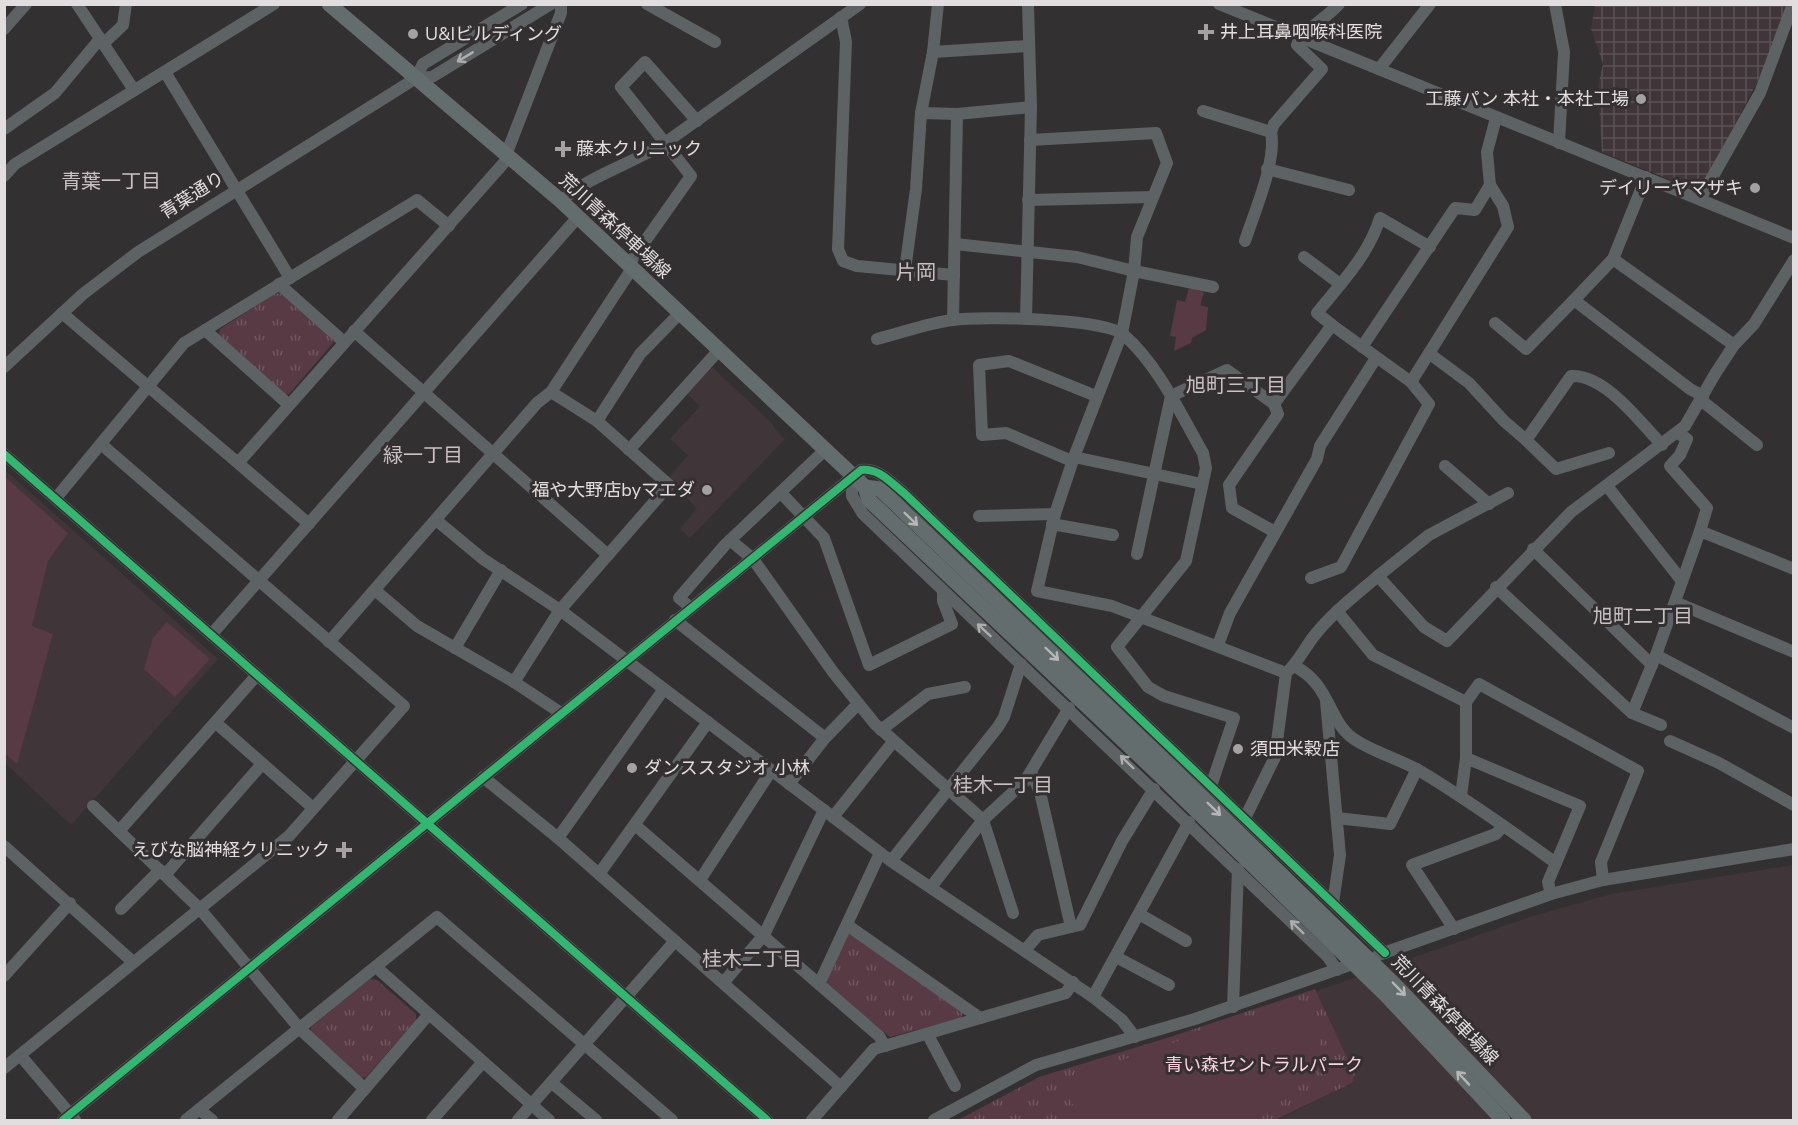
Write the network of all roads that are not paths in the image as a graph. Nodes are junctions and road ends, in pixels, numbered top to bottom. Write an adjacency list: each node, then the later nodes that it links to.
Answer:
1 (26, 4): 20 (street)
2 (77, 4): 22 (street)
3 (126, 4): 22 (street)
4 (273, 4): 27 (street)
5 (522, 4): 28 (street)
6 (550, 4): 28 (street, one-way to 28)
7 (561, 4): 41 (street)
8 (647, 4): 18 (street)
9 (860, 4): 19 (street)
10 (938, 4): 25 (street)
11 (1028, 4): 24 (street)
12 (1339, 4): 21 (street)
13 (1430, 4): 26 (street)
14 (1555, 4): 40 (street)
15 (1792, 4): 49 (street)
16 (334, 6): 28 (main road, 荒川青森停車場線)
17 (1226, 6): 21 (street)
18 (668, 10): 23 (street)
19 (841, 17): 35 (street); 63 (street)
20 (4, 29)
21 (1300, 38): 26 (street); 37 (street)
22 (101, 42): 29 (street); 36 (street)
23 (715, 42)
24 (1028, 46): 25 (street); 30 (street)
25 (933, 52): 32 (street)
26 (1379, 69): 34 (street)
27 (165, 72): 29 (street); 46 (street)
28 (416, 78): 41 (main road, 荒川青森停車場線); 46 (street, 青葉通り)
29 (134, 90): 43 (street)
30 (1031, 107): 33 (street); 38 (street)
31 (1203, 111): 37 (street)
32 (921, 113): 33 (street); 63 (street)
33 (957, 114): 56 (street)
34 (1496, 118): 40 (street); 45 (street)
35 (697, 121): 39 (street); 39 (street)
36 (4, 129)
37 (1272, 132): 42 (street)
38 (1030, 140): 48 (street); 50 (street)
39 (665, 143): 51 (street); 62 (street)
40 (1559, 143): 44 (street)
41 (508, 156): 51 (main road, 荒川青森停車場線); 53 (street)
42 (1267, 169): 47 (street); 55 (street)
43 (4, 176)
44 (1646, 177): 49 (street); 60 (street)
45 (1490, 185): 57 (street); 85 (street)
46 (236, 189): 66 (street); 72 (street, 青葉通り)
47 (1349, 190)
48 (1153, 197): 50 (street); 64 (street)
49 (1700, 199): 54 (street)
50 (1028, 200): 58 (street)
51 (561, 201): 52 (main road, 荒川青森停車場線)
52 (578, 217): 62 (main road, 荒川青森停車場線); 91 (street)
53 (448, 226): 66 (street); 78 (street)
54 (1794, 238)
55 (1245, 241)
56 (955, 244): 58 (street); 65 (street)
57 (1430, 247): 67 (street); 83 (street)
58 (1027, 250): 64 (street); 74 (street)
59 (1304, 257): 67 (street)
60 (1613, 259): 70 (street); 82 (street)
61 (1794, 260): 82 (street)
62 (631, 266): 71 (main road, 荒川青森停車場線); 90 (street)
63 (904, 270): 65 (street)
64 (1134, 271): 69 (street); 79 (street)
65 (954, 275): 73 (street)
66 (290, 278): 68 (street)
67 (1340, 284): 76 (street)
68 (279, 285): 77 (street); 81 (street)
69 (1213, 287)
70 (1574, 300): 75 (street); 94 (street)
71 (680, 312): 84 (main road, 荒川青森停車場線); 97 (street)
72 (62, 313): 87 (street, 青葉通り); 89 (street)
73 (953, 320): 74 (street); 80 (street)
74 (1026, 320): 79 (street)
75 (1495, 323)
76 (1332, 326): 83 (street); 95 (street)
77 (205, 330): 89 (street); 96 (street)
78 (354, 331): 81 (street); 91 (street)
79 (1122, 333): 92 (street); 93 (street)
80 (877, 339)
81 (344, 342): 96 (street)
82 (1734, 345): 94 (street)
83 (1362, 347): 86 (street)
84 (719, 350): 103 (street); 104 (main road, 荒川青森停車場線)
85 (1430, 354): 88 (street); 99 (street)
86 (1376, 358): 88 (street); 125 (street)
87 (4, 367)
88 (1411, 382): 135 (street)
89 (147, 386): 100 (street); 109 (street)
90 (551, 392): 97 (street); 107 (street)
91 (424, 394): 107 (street); 123 (street)
92 (1096, 396): 108 (street); 108 (street)
93 (1171, 396): 95 (street); 111 (street); 113 (street)
94 (1702, 398): 98 (street); 102 (street)
95 (1275, 404): 125 (street)
96 (290, 405): 109 (street)
97 (597, 421): 103 (street)
98 (1678, 432): 101 (street); 124 (street)
99 (1526, 440): 101 (street); 106 (street)
100 (101, 444): 117 (street); 137 (street)
101 (1662, 445): 114 (street)
102 (1757, 446)
103 (628, 450): 130 (street)
104 (825, 450): 112 (main road, 荒川青森停車場線); 115 (street)
105 (4, 453): 117 (street)
106 (1609, 453)
107 (495, 455): 122 (street); 130 (street)
108 (1073, 459): 111 (street); 121 (street)
109 (238, 463): 123 (street)
110 (1445, 466): 118 (street)
111 (1153, 474): 113 (street); 129 (street)
112 (852, 475): 120 (street); 140 (street); 181 (main road, 荒川青森停車場線); 183 (street, one-way to 183)
113 (1202, 484): 145 (street)
114 (1607, 486): 128 (street); 136 (street)
115 (781, 493): 120 (street); 127 (street)
116 (1508, 493): 118 (street)
117 (56, 498): 147 (street)
118 (1489, 504): 134 (street)
119 (979, 516): 121 (street)
120 (804, 517): 131 (street); 140 (street)
121 (1054, 519): 126 (street); 145 (street)
122 (436, 520): 132 (street); 139 (street)
123 (309, 524): 137 (street)
124 (1700, 531): 133 (street); 136 (street)
125 (1275, 532): 149 (street)
126 (1113, 535)
127 (730, 540): 131 (street); 142 (street)
128 (1533, 549): 138 (street); 153 (street)
129 (1137, 554)
130 (608, 555): 143 (street)
131 (753, 559): 142 (street); 162 (street)
132 (501, 570): 143 (street); 150 (street)
133 (1794, 570)
134 (1378, 576): 138 (street); 144 (street)
135 (1311, 578)
136 (1682, 581): 141 (street)
137 (259, 582): 147 (street); 148 (street)
138 (1496, 587): 165 (street)
139 (376, 591): 148 (street); 150 (street)
140 (944, 592): 154 (street, one-way to 140)
141 (1675, 602): 151 (street); 153 (street)
142 (691, 608): 146 (street)
143 (560, 610): 152 (street); 157 (street)
144 (1337, 611): 155 (street); 161 (street)
145 (1140, 616): 149 (street); 183 (street)
146 (675, 620): 152 (street); 171 (street)
147 (211, 635): 156 (street)
148 (329, 642): 175 (street)
149 (1218, 645): 155 (street)
150 (455, 648): 157 (street)
151 (1794, 652)
152 (626, 659): 159 (street); 164 (street)
153 (1654, 660): 165 (street); 169 (street)
154 (1021, 664): 163 (street); 184 (street)
155 (1290, 670): 160 (street); 190 (street)
156 (257, 675): 166 (street); 175 (street)
157 (514, 682): 164 (street)
158 (965, 687): 170 (street)
159 (664, 689): 167 (street); 198 (street)
160 (1326, 694): 177 (street); 191 (street)
161 (1466, 702): 174 (street); 208 (street)
162 (858, 704): 170 (street); 171 (street)
163 (1069, 708): 179 (street); 181 (street, one-way to 163)
164 (561, 713): 180 (street)
165 (1632, 713): 168 (street)
166 (216, 723): 176 (street); 197 (street)
167 (708, 723): 178 (street); 195 (street)
168 (1661, 725)
169 (1794, 728)
170 (881, 730): 173 (street)
171 (825, 738): 182 (street)
172 (1670, 741): 186 (street)
173 (893, 742): 184 (street); 189 (street)
174 (1466, 758): 185 (street); 203 (street)
175 (355, 761): 188 (street); 194 (street)
176 (262, 764): 188 (street); 205 (street)
177 (1417, 769): 185 (street); 191 (street)
178 (771, 771): 182 (street); 207 (street)
179 (1031, 772): 192 (street); 218 (street)
180 (483, 777): 194 (street); 198 (street)
181 (1163, 778): 193 (street); 218 (street); 266 (main road, 荒川青森停車場線, one-way to 181, bridge); 267 (main road, 荒川青森停車場線, one-way to 267, bridge)
182 (789, 784): 189 (street)
183 (1210, 786): 190 (street)
184 (947, 789): 192 (street); 202 (street)
185 (1461, 796): 196 (street)
186 (1794, 805)
187 (93, 806): 197 (street)
188 (313, 808): 214 (street)
189 (828, 814): 201 (street); 220 (street)
190 (1245, 818): 212 (street)
191 (1337, 818): 212 (street)
192 (983, 820): 209 (street); 215 (street)
193 (1189, 822): 204 (street); 216 (street)
194 (428, 823): 228 (street); 236 (street)
195 (635, 825): 206 (street); 207 (street)
196 (1503, 826): 203 (street); 219 (street)
197 (119, 831): 205 (street)
198 (558, 838): 206 (street)
199 (5, 847): 211 (street)
200 (1794, 849): 208 (street)
201 (880, 853): 202 (street); 217 (street)
202 (891, 861): 209 (street)
203 (1556, 863): 210 (street)
204 (1238, 869): 229 (street, one-way to 204); 237 (street)
205 (163, 873): 213 (street); 214 (street)
206 (599, 874): 221 (street)
207 (700, 880): 220 (street)
208 (1603, 880): 210 (street)
209 (931, 887): 223 (street)
210 (1551, 894): 219 (street)
211 (69, 903): 226 (street); 230 (street)
212 (1333, 903): 224 (street)
213 (121, 909)
214 (200, 909): 226 (street); 228 (street)
215 (1013, 913)
216 (1139, 914): 222 (street); 225 (street)
217 (847, 925): 233 (street); 239 (street)
218 (1071, 927): 223 (street)
219 (1454, 929): 224 (street)
220 (764, 935): 232 (street); 233 (street)
221 (675, 941): 232 (street); 236 (street)
222 (1186, 941)
223 (1026, 949): 231 (street)
224 (1385, 953): 229 (street)
225 (1116, 957): 234 (street); 235 (street)
226 (133, 963): 245 (street)
227 (376, 967): 238 (street); 240 (street); 243 (street)
228 (248, 969): 240 (street); 254 (street)
229 (1337, 970): 237 (street)
230 (4, 976)
231 (1073, 982): 235 (street); 239 (street)
232 (723, 983): 250 (street)
233 (819, 984): 244 (street)
234 (1169, 985)
235 (1093, 997): 242 (street)
236 (626, 998): 243 (street); 263 (street)
237 (1233, 1007): 242 (street)
238 (429, 1014): 246 (street); 251 (street)
239 (980, 1017): 241 (street)
240 (300, 1029): 251 (street); 253 (street)
241 (928, 1035): 244 (street); 249 (street)
242 (1135, 1037): 265 (street)
243 (585, 1045): 248 (street); 262 (street)
244 (885, 1046): 250 (street)
245 (20, 1055): 247 (street); 254 (street)
246 (483, 1062): 252 (street); 258 (street)
247 (4, 1068)
248 (552, 1083): 252 (street); 261 (street)
249 (955, 1086)
250 (841, 1087): 264 (street)
251 (365, 1089): 257 (street)
252 (532, 1105): 259 (street); 260 (street)
253 (200, 1110): 255 (street); 256 (street)
254 (69, 1119)
255 (186, 1120)
256 (212, 1120)
257 (338, 1120)
258 (432, 1120)
259 (518, 1120)
260 (549, 1120)
261 (596, 1120)
262 (672, 1120)
263 (767, 1120)
264 (812, 1120)
265 (934, 1120)
266 (1503, 1120)
267 (1524, 1120)

